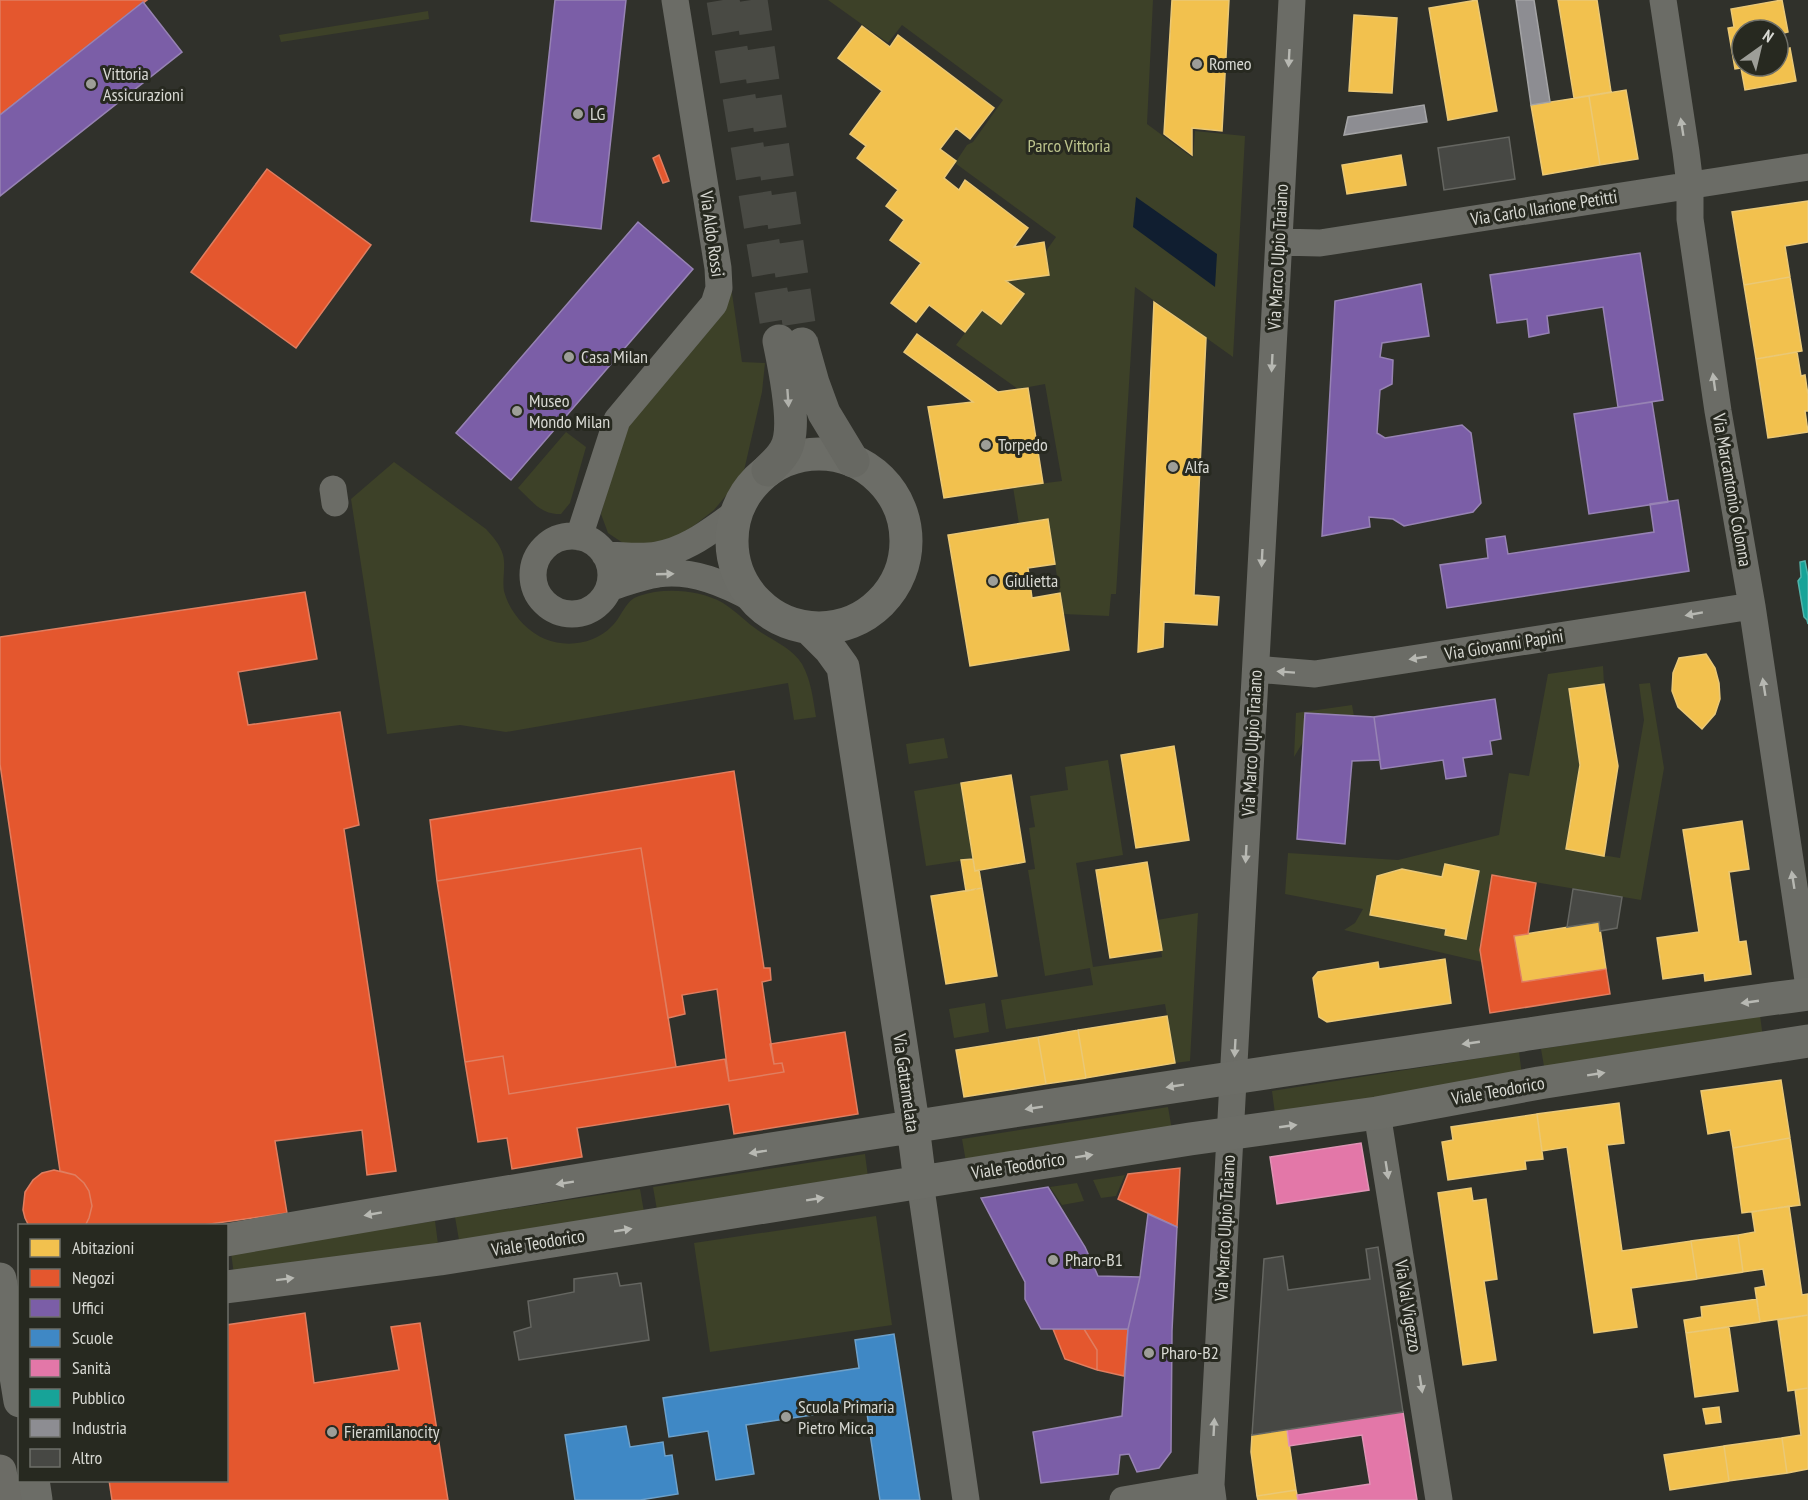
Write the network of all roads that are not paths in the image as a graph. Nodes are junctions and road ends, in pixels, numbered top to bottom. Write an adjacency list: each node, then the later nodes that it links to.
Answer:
1 (675, 0): 10 (street, Via Aldo Rossi)
2 (1292, 0): 6 (street, Via Marco Ulpio Traiano, one-way to 6)
3 (1663, 0): 5 (street, Via Marcantonio Colonna, one-way to 3)
4 (1808, 167): 5 (street, Via Carlo Ilarione Petitti)
5 (1690, 185): 6 (street, Via Carlo Ilarione Petitti); 14 (street, Via Marcantonio Colonna, one-way to 5)
6 (1279, 242): 18 (street, Via Marco Ulpio Traiano, one-way to 18)
7 (853, 461): 8 (street); 8 (highway, one-way to 8); 15 (street)
8 (768, 470): 9 (street)
9 (736, 513): 11 (street); 13 (street)
10 (579, 537): 11 (street); 12 (street)
11 (605, 555): 12 (street)
12 (609, 588): 13 (street, one-way to 13)
13 (755, 600): 16 (street)
14 (1752, 606): 18 (street, Via Giovanni Papini, one-way to 18); 19 (street, Via Marcantonio Colonna, one-way to 14)
15 (861, 618): 16 (street); 17 (street, Via Gattamelata)
16 (809, 628): 17 (street, Via Gattamelata)
17 (843, 667): 24 (street, Via Gattamelata)
18 (1256, 669): 22 (street, Via Marco Ulpio Traiano, one-way to 22)
19 (1808, 980)
20 (1808, 994): 22 (street, one-way to 22)
21 (1808, 1041): 23 (street, Viale Teodorico, one-way to 21)
22 (1233, 1077): 24 (street, one-way to 24); 25 (street, Via Marco Ulpio Traiano)
23 (1377, 1113): 25 (street, Viale Teodorico, one-way to 23); 41 (street, Via Val Vigezzo, one-way to 41)
24 (913, 1127): 26 (street, Via Gattamelata); 27 (street, one-way to 27)
25 (1230, 1134): 26 (street, Viale Teodorico, one-way to 25); 36 (street, Via Marco Ulpio Traiano, one-way to 25)
26 (920, 1182): 31 (street, Viale Teodorico, one-way to 26); 39 (street, Via Gattamelata)
27 (228, 1240)
28 (18, 1271): 29 (street)
29 (0, 1274)
30 (0, 1279): 32 (street)
31 (228, 1287)
32 (9, 1318): 33 (street)
33 (18, 1386)
34 (0, 1471): 37 (main road)
35 (33, 1482): 38 (street)
36 (1212, 1493): 40 (street)
37 (5, 1500)
38 (36, 1500)
39 (966, 1500)
40 (1123, 1500)
41 (1439, 1500)

